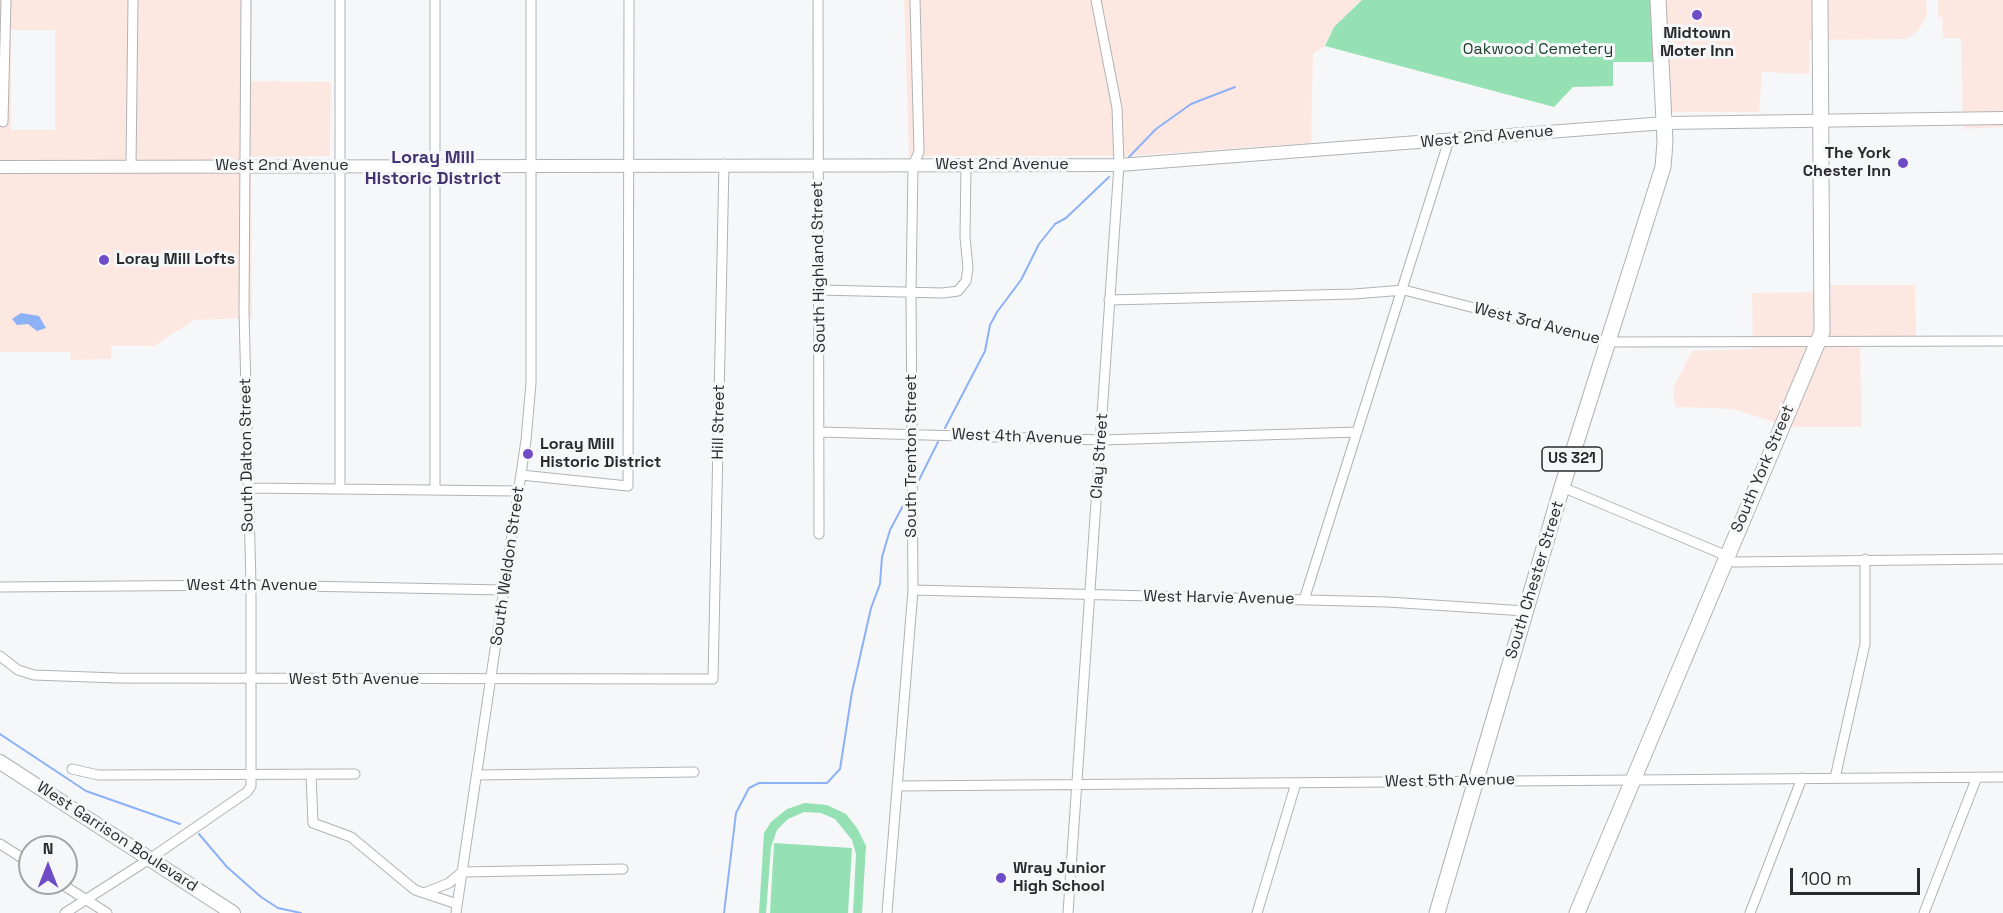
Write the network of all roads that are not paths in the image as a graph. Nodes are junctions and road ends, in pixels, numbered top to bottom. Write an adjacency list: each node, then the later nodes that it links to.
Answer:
1 (6, 0): 15 (street)
2 (133, 0): 26 (street)
3 (246, 0): 27 (street, South Dalton Street)
4 (340, 0): 28 (street)
5 (435, 0): 21 (street)
6 (531, 0): 22 (street, South Weldon Street)
7 (628, 0): 19 (street)
8 (818, 0): 18 (street, South Highland Street)
9 (915, 0): 23 (street, South Trenton Street)
10 (1096, 0): 25 (street, Clay Street)
11 (1658, 0): 16 (main road, South Chester Street / US 321)
12 (1820, 0): 14 (main road, South York Street)
13 (2003, 118): 14 (street, West 2nd Avenue)
14 (1822, 121): 16 (street, West 2nd Avenue); 36 (main road, South York Street)
15 (3, 122)
16 (1665, 123): 17 (street, West 2nd Avenue); 35 (main road, South Chester Street / US 321)
17 (1449, 140): 25 (street, West 2nd Avenue); 31 (street)
18 (818, 163): 20 (street, West 2nd Avenue); 23 (street, West 2nd Avenue); 30 (street, South Highland Street)
19 (627, 164): 20 (street, West 2nd Avenue); 22 (street, West 2nd Avenue); 41 (street)
20 (724, 164): 59 (street, Hill Street)
21 (435, 165): 22 (street, West 2nd Avenue); 28 (street, West 2nd Avenue); 45 (street)
22 (531, 165): 41 (street, South Weldon Street)
23 (913, 165): 24 (street, West 2nd Avenue); 32 (street, South Trenton Street)
24 (966, 165): 25 (street, West 2nd Avenue); 32 (street)
25 (1119, 165): 33 (street, Clay Street)
26 (131, 166): 27 (street, West 2nd Avenue); 29 (street, West 2nd Avenue)
27 (244, 166): 28 (street, West 2nd Avenue); 43 (street, South Dalton Street)
28 (340, 166): 44 (street)
29 (0, 167)
30 (820, 290): 32 (street); 37 (street, South Highland Street)
31 (1404, 290): 33 (street, West 3rd Avenue); 35 (street, West 3rd Avenue); 38 (street)
32 (911, 292): 39 (street, South Trenton Street)
33 (1109, 300): 40 (street, Clay Street)
34 (2003, 341): 36 (street, West 3rd Avenue)
35 (1608, 342): 36 (street, West 3rd Avenue); 42 (main road, South Chester Street / US 321)
36 (1817, 343): 50 (main road, South York Street)
37 (820, 432): 39 (street, West 4th Avenue); 47 (street, South Highland Street)
38 (1357, 432): 40 (street, West 4th Avenue); 56 (street)
39 (913, 434): 40 (street, West 4th Avenue); 54 (street, South Trenton Street)
40 (1102, 440): 55 (street, Clay Street)
41 (521, 475): 46 (street, South Weldon Street)
42 (1562, 487): 50 (street); 57 (main road, South Chester Street / US 321)
43 (249, 488): 44 (street); 51 (street, South Dalton Street)
44 (339, 489): 45 (street)
45 (435, 490): 46 (street)
46 (517, 491): 53 (street, South Weldon Street)
47 (819, 534)
48 (1865, 559): 49 (street); 50 (street); 72 (street)
49 (2003, 559)
50 (1725, 560): 73 (main road, South York Street)
51 (250, 585): 52 (street, West 4th Avenue); 53 (street, West 4th Avenue); 60 (street, South Dalton Street)
52 (0, 586)
53 (504, 590): 61 (street, South Weldon Street)
54 (913, 590): 55 (street, West Harvie Avenue); 77 (street, South Trenton Street)
55 (1090, 595): 56 (street, West Harvie Avenue); 76 (street, Clay Street)
56 (1304, 600): 57 (street, West Harvie Avenue)
57 (1525, 611): 74 (main road, South Chester Street / US 321)
58 (0, 656): 60 (street, West 5th Avenue)
59 (713, 679): 61 (street, West 5th Avenue)
60 (250, 680): 61 (street, West 5th Avenue); 65 (street, South Dalton Street)
61 (492, 681): 68 (street, South Weldon Street)
62 (0, 762): 80 (main road, West Garrison Boulevard)
63 (72, 769): 65 (street)
64 (694, 772): 68 (street)
65 (252, 774): 66 (street); 80 (street)
66 (311, 774): 67 (street); 83 (street)
67 (355, 774)
68 (477, 775): 82 (street, South Weldon Street)
69 (1977, 777): 70 (street, West 5th Avenue); 72 (street, West 5th Avenue); 96 (street)
70 (2003, 777)
71 (1802, 778): 72 (street, West 5th Avenue); 73 (street, West 5th Avenue); 95 (street)
72 (1835, 778)
73 (1633, 780): 74 (street, West 5th Avenue); 94 (main road, South York Street)
74 (1476, 781): 75 (street, West 5th Avenue); 93 (main road, South Chester Street / US 321)
75 (1296, 783): 76 (street, West 5th Avenue); 92 (street)
76 (1078, 785): 77 (street, West 5th Avenue); 91 (street, Clay Street)
77 (897, 786): 90 (street, South Trenton Street)
78 (0, 844): 79 (street)
79 (18, 855)
80 (151, 858): 85 (street); 89 (main road, West Garrison Boulevard)
81 (623, 869): 82 (street)
82 (462, 872): 83 (street); 86 (street, South Weldon Street)
83 (422, 893): 86 (street)
84 (78, 895): 85 (street)
85 (85, 899): 87 (street); 88 (street)
86 (456, 909)
87 (64, 913)
88 (107, 913)
89 (233, 913)
90 (887, 913)
91 (1068, 913)
92 (1257, 913)
93 (1437, 913)
94 (1577, 913)
95 (1750, 913)
96 (1924, 913)

